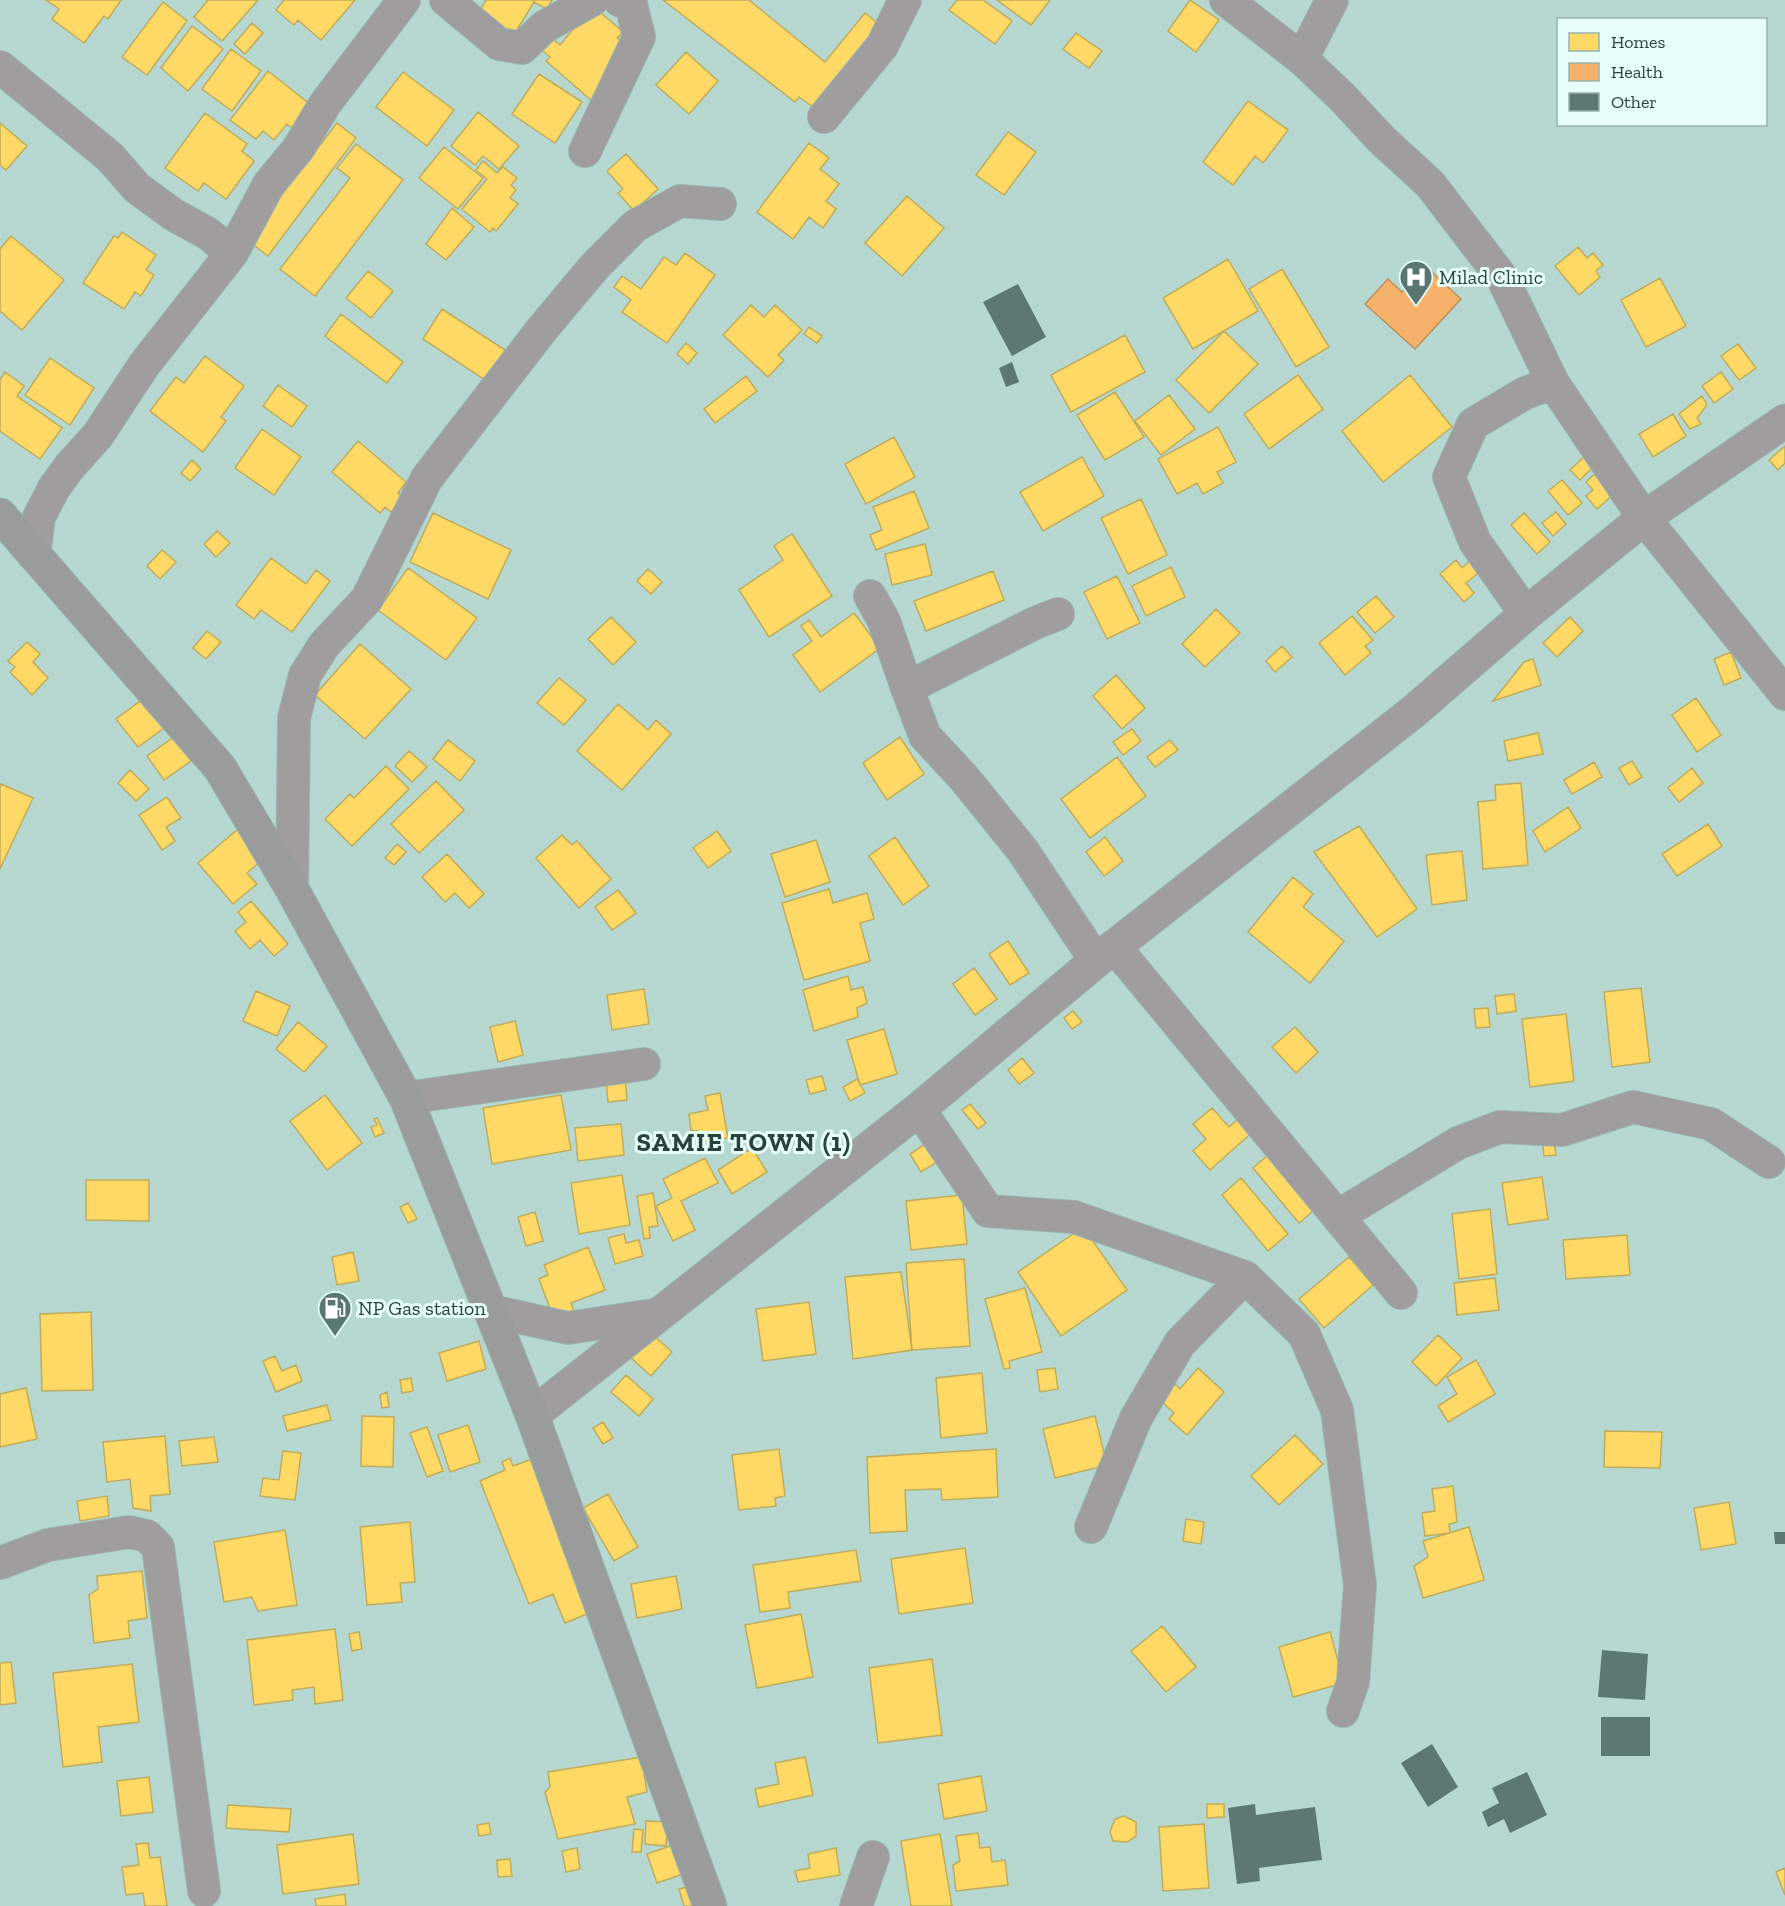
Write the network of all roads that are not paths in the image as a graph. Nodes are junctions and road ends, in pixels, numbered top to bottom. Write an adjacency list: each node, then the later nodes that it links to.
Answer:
1 (404, 0): 13 (street)
2 (446, 0): 3 (street)
3 (592, 0)
4 (619, 0): 11 (street)
5 (905, 0): 10 (street)
6 (1226, 0): 8 (street)
7 (1332, 0): 8 (street)
8 (1302, 59): 14 (street)
9 (0, 68): 13 (street)
10 (824, 117)
11 (585, 151)
12 (720, 204): 24 (street)
13 (232, 253): 18 (street)
14 (1553, 383): 17 (street); 21 (street)
15 (1785, 421): 17 (street)
16 (0, 515): 18 (main road)
17 (1644, 518): 21 (street); 23 (street)
18 (34, 555): 24 (main road)
19 (870, 596): 22 (street)
20 (1058, 614): 22 (street)
21 (1526, 614): 25 (street)
22 (907, 688): 25 (street)
23 (1785, 694)
24 (292, 889): 27 (main road)
25 (1106, 954): 28 (street); 30 (street)
26 (644, 1064): 27 (street)
27 (406, 1098): 33 (main road)
28 (919, 1109): 31 (street); 34 (street)
29 (1769, 1162): 30 (street)
30 (1338, 1216): 32 (street)
31 (1245, 1277): 36 (street); 38 (street)
32 (1401, 1293)
33 (491, 1311): 34 (street); 35 (main road)
34 (660, 1314): 35 (street)
35 (532, 1415): 41 (main road)
36 (1091, 1527)
37 (0, 1563): 40 (street)
38 (1343, 1711)
39 (873, 1857): 42 (street)
40 (204, 1891)
41 (711, 1906)
42 (856, 1906)

